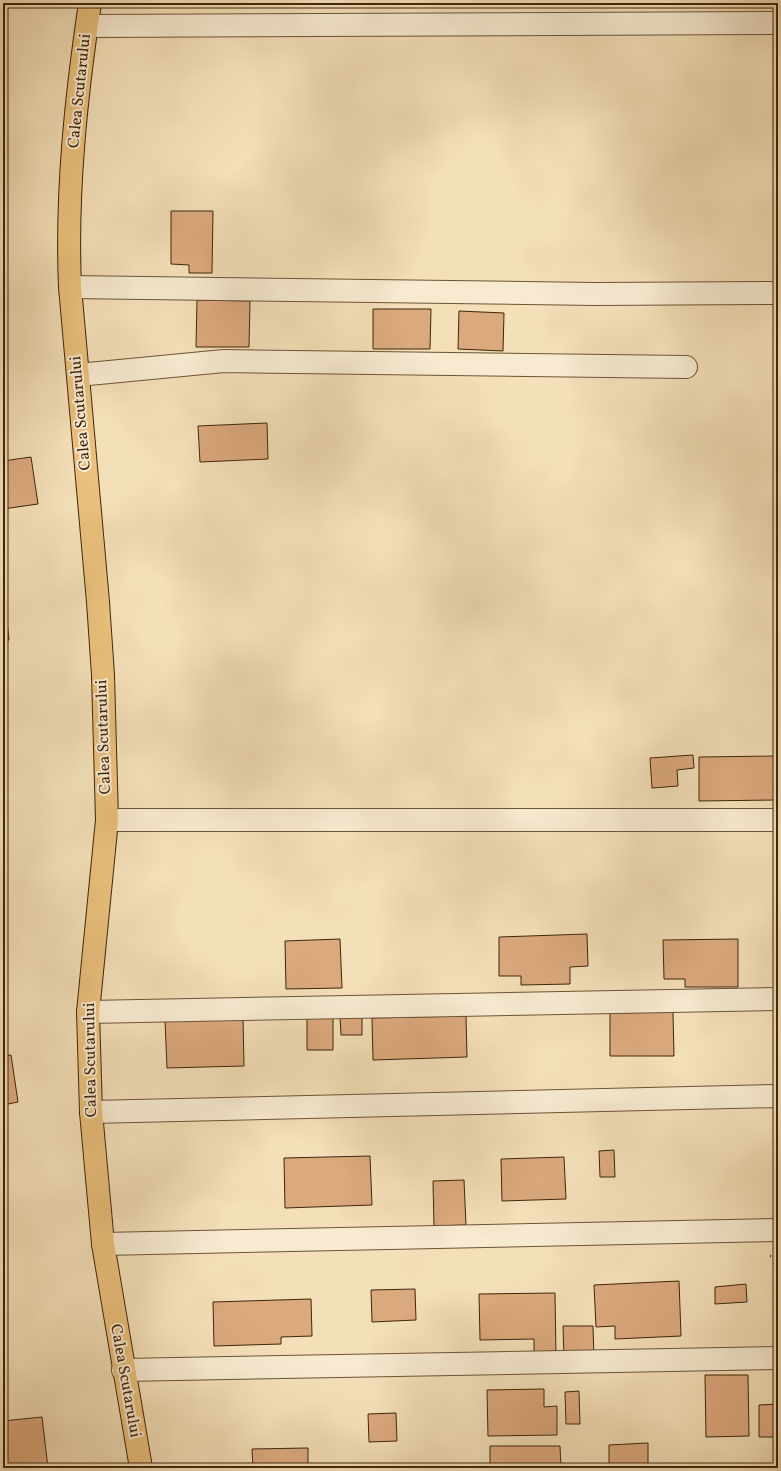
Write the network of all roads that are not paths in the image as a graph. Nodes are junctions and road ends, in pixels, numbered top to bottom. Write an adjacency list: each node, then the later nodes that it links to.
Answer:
1 (90, 3): 3 (main road, Calea Scutarului)
2 (778, 23): 3 (street)
3 (87, 26): 4 (main road, Calea Scutarului)
4 (70, 287): 5 (street); 7 (main road, Calea Scutarului)
5 (778, 293)
6 (686, 367): 7 (street)
7 (78, 375): 8 (main road, Calea Scutarului)
8 (107, 820): 9 (street); 11 (main road, Calea Scutarului)
9 (778, 820)
10 (778, 999): 11 (street)
11 (88, 1012): 13 (main road, Calea Scutarului)
12 (778, 1096): 13 (street)
13 (91, 1112): 15 (main road, Calea Scutarului)
14 (778, 1230): 15 (street)
15 (103, 1244): 17 (main road, Calea Scutarului)
16 (778, 1358): 17 (street)
17 (123, 1370): 18 (main road, Calea Scutarului)
18 (141, 1468)

